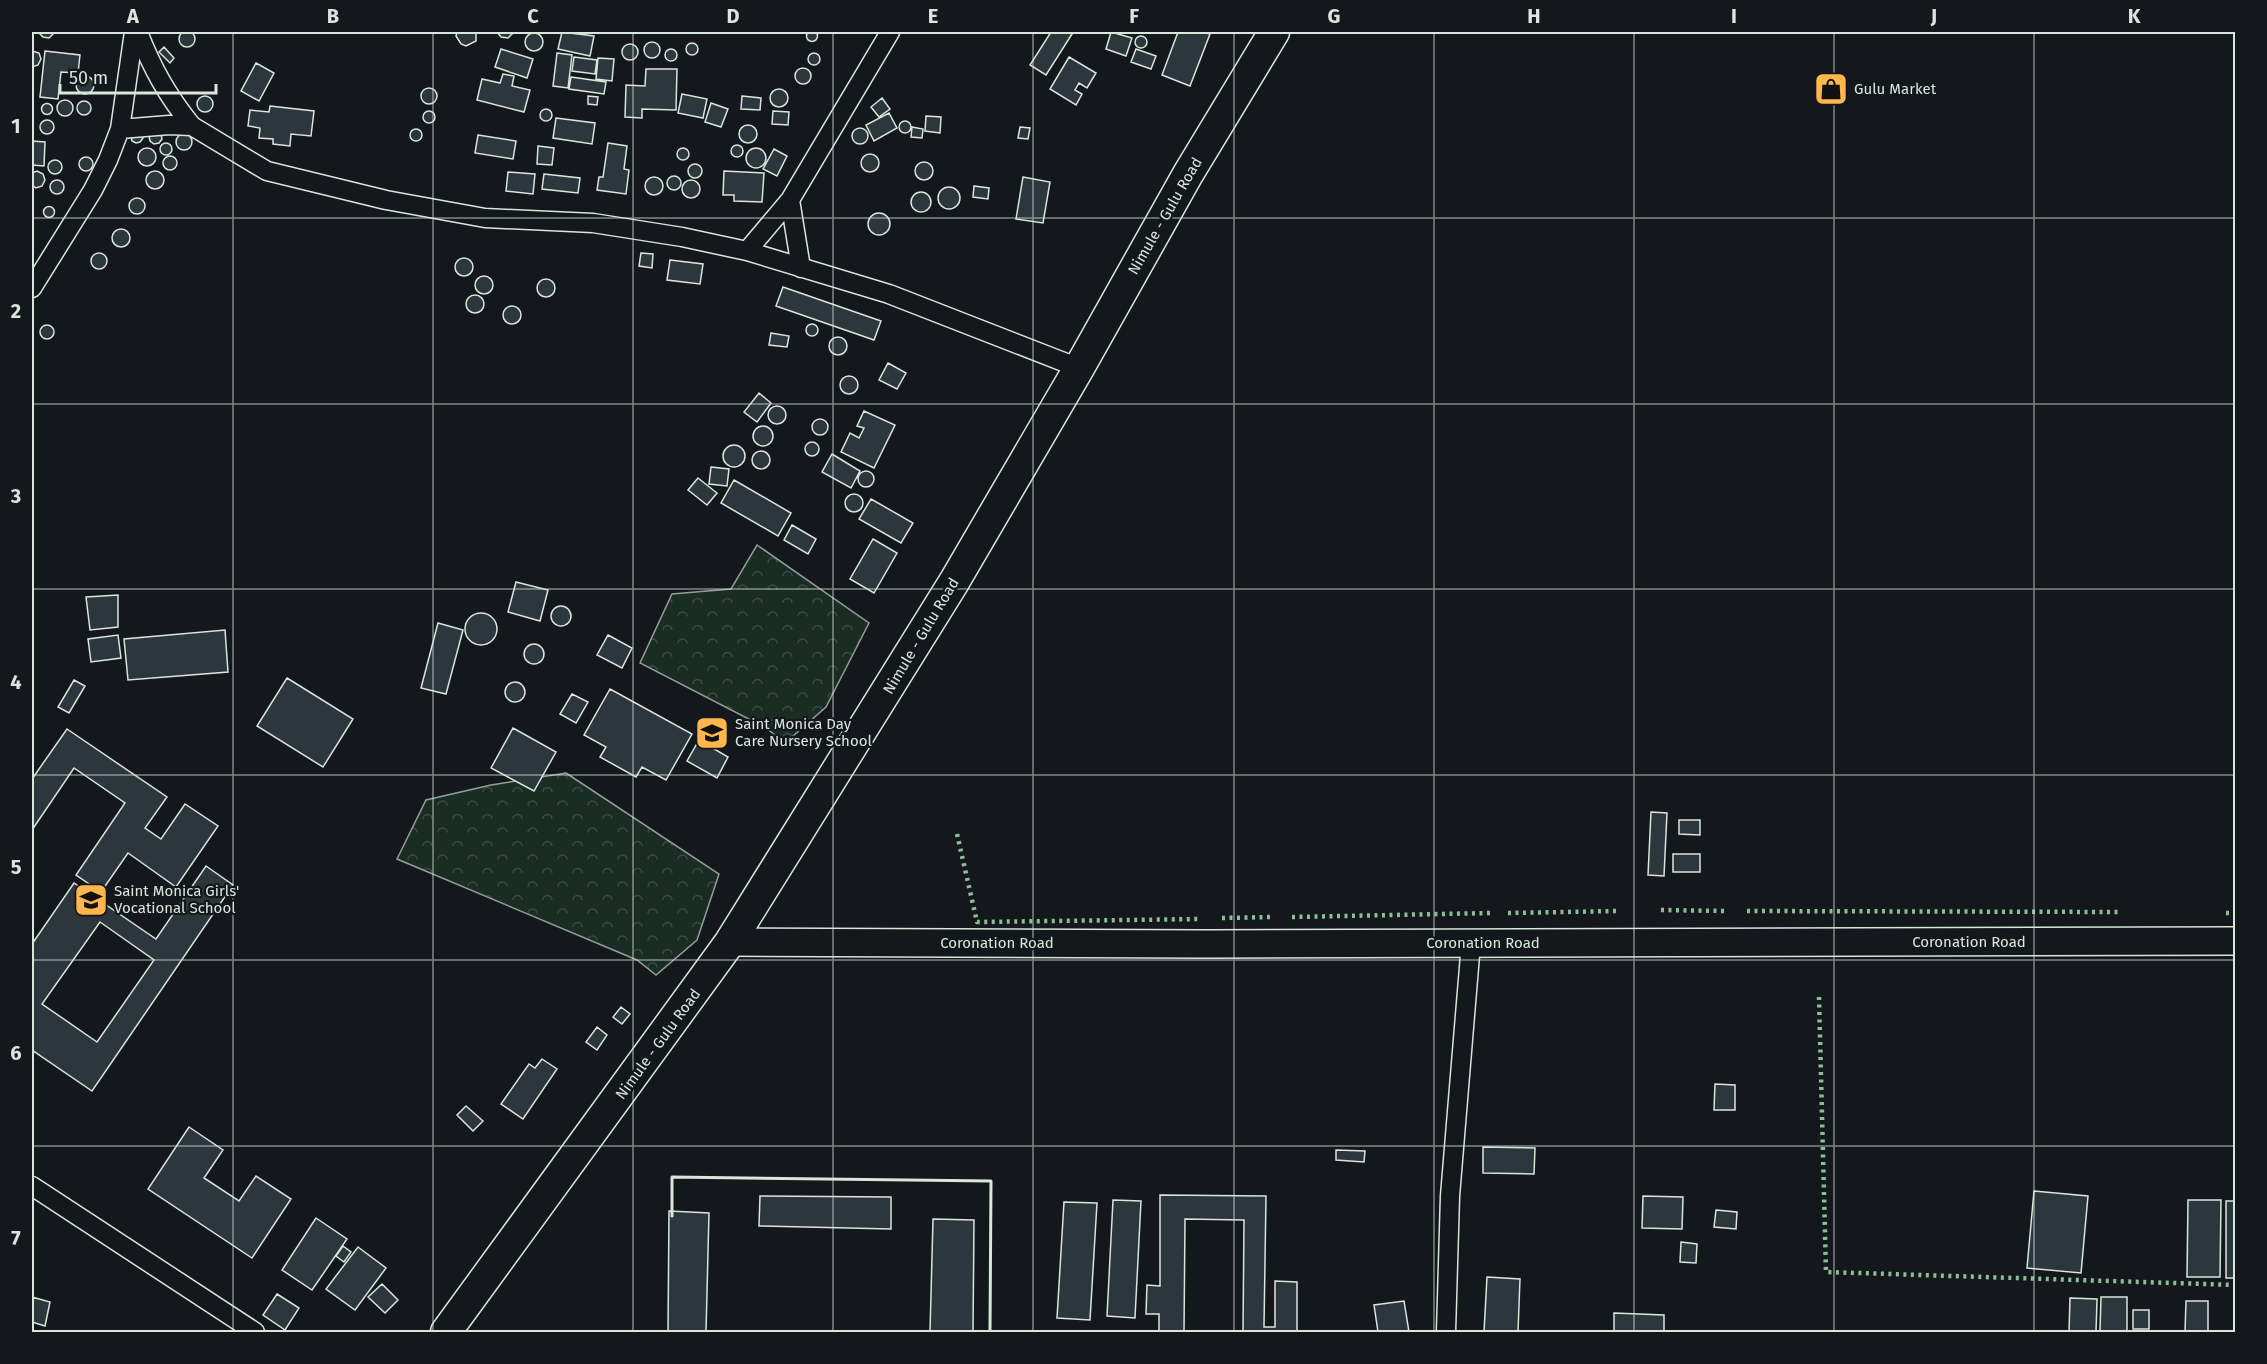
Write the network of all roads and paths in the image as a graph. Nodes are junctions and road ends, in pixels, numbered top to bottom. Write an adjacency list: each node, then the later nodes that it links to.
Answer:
1 (136, 32): 4 (street); 5 (street)
2 (890, 32): 6 (street)
3 (1274, 32): 10 (main road, Nimule - Gulu Road)
4 (192, 126): 5 (street); 7 (street)
5 (120, 129): 9 (street)
6 (790, 200): 7 (street); 8 (street)
7 (747, 251): 8 (street)
8 (801, 268): 10 (street)
9 (32, 288)
10 (1079, 368): 12 (main road, Nimule - Gulu Road)
11 (2235, 941): 13 (main road, Coronation Road)
12 (730, 942): 13 (main road, Coronation Road); 16 (main road, Nimule - Gulu Road)
13 (1471, 943): 17 (street)
14 (32, 1186): 15 (street)
15 (255, 1332)
16 (446, 1332)
17 (1446, 1332)

